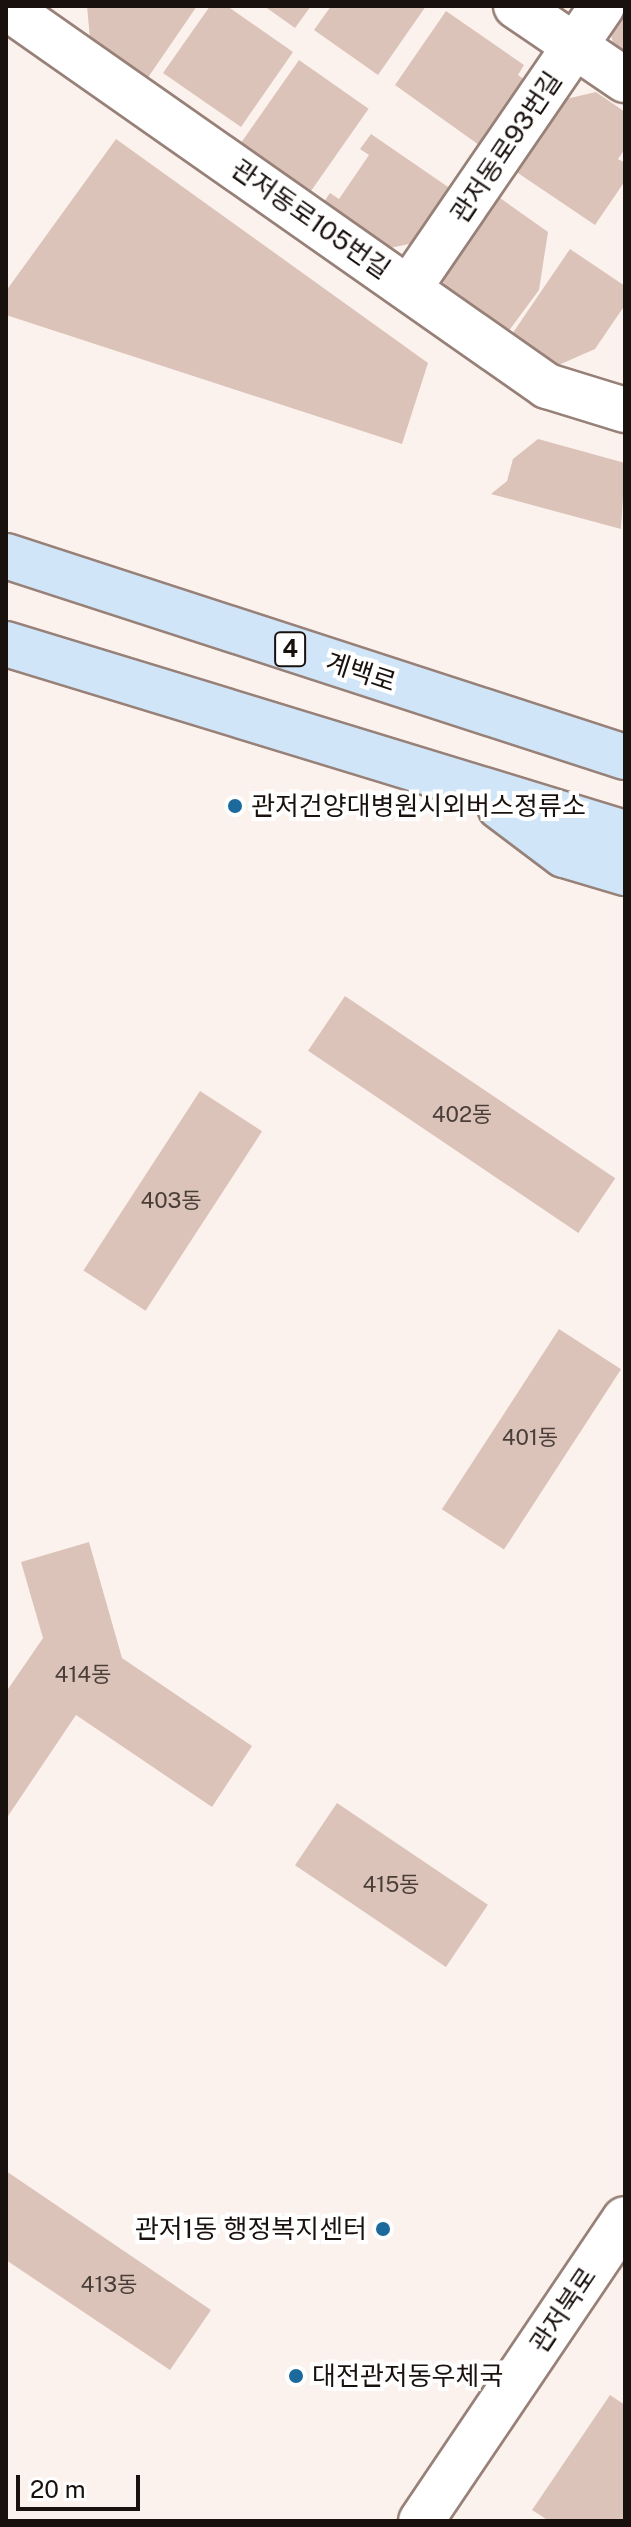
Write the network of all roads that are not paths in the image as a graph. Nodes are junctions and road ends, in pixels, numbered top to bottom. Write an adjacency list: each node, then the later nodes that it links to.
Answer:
1 (516, 6): 4 (street)
2 (602, 6): 4 (street, 관저동로93번길)
3 (28, 13): 6 (street, 관저동로105번길)
4 (574, 46): 5 (street); 6 (street, 관저동로93번길)
5 (625, 80)
6 (409, 288): 7 (street, 관저동로105번길)
7 (618, 400)
8 (6, 556): 11 (main road, 계백로 / 4)
9 (6, 644): 13 (main road)
10 (625, 732): 11 (main road)
11 (575, 742): 12 (main road, 계백로 / 4)
12 (625, 757)
13 (476, 789): 14 (main road); 15 (main road)
14 (625, 833)
15 (625, 873)
16 (625, 2219): 17 (street, 관저북로)
17 (421, 2521)

